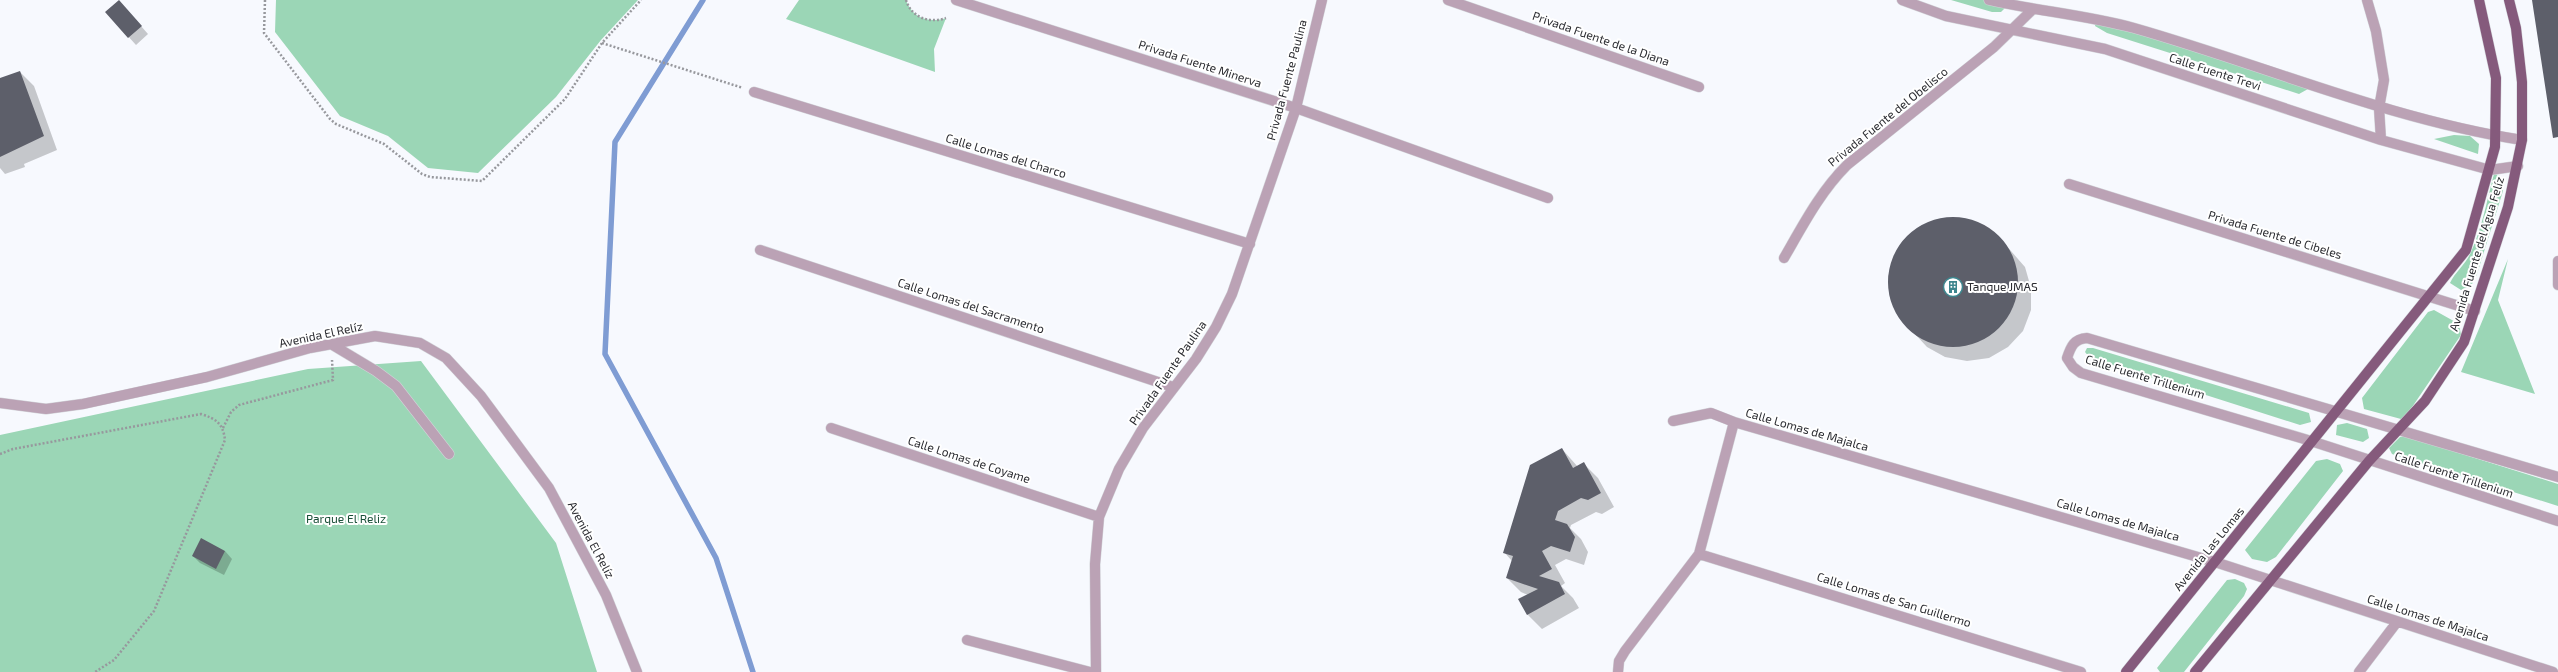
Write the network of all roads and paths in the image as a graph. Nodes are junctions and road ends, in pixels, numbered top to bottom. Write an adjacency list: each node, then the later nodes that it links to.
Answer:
1 (265, 0): 15 (path)
2 (641, 0): 15 (path)
3 (906, 0): 13 (path)
4 (956, 0): 19 (street, Privada Fuente Minerva)
5 (1322, 0): 19 (street, Privada Fuente Paulina)
6 (1448, 0): 17 (street, Privada Fuente de la Diana)
7 (1902, 0): 14 (street, Calle Fuente Trevi)
8 (1989, 0): 12 (street, Calle Fuente Trevi)
9 (2367, 0): 20 (street)
10 (2479, 0): 21 (main road, Avenida Fuente del Agua Felíz)
11 (2509, 0): 23 (main road, Avenida Fuente del Agua Felíz)
12 (2032, 10): 14 (street, Privada Fuente del Obelisco); 20 (street, Calle Fuente Trevi)
13 (946, 18)
14 (2012, 30): 22 (street, Calle Fuente Trevi); 30 (street, Privada Fuente del Obelisco)
15 (602, 42): 16 (path)
16 (728, 84)
17 (1699, 87)
18 (754, 92): 28 (street, Calle Lomas del Charco)
19 (1296, 108): 27 (street, Privada Fuente Minerva); 28 (street, Privada Fuente Paulina)
20 (2379, 108): 21 (street, Calle Fuente Trevi); 22 (street)
21 (2496, 136): 23 (street, Calle Fuente Trevi); 25 (main road, Avenida Fuente del Agua Felíz)
22 (2381, 140): 25 (street, Calle Fuente Trevi)
23 (2522, 140): 24 (main road, Avenida Fuente del Agua Felíz)
24 (2518, 166): 25 (street, Calle Fuente Trevi); 34 (main road, Avenida Fuente del Agua Felíz)
25 (2490, 170): 33 (main road, Avenida Fuente del Agua Felíz)
26 (2069, 184): 33 (street, Privada Fuente de Cibeles)
27 (1548, 198)
28 (1250, 244): 36 (street, Privada Fuente Paulina)
29 (760, 250): 36 (street, Calle Lomas del Sacramento)
30 (1784, 258)
31 (2558, 261): 32 (street)
32 (2558, 285)
33 (2428, 297): 34 (street, Privada Fuente de Cibeles); 38 (main road, Avenida Fuente del Agua Felíz)
34 (2475, 311): 43 (main road, Avenida Fuente del Agua Felíz)
35 (331, 344): 37 (street, Avenida El Relíz); 41 (path); 46 (street); 58 (street, Avenida El Relíz)
36 (1174, 387): 49 (street, Privada Fuente Paulina)
37 (0, 403)
38 (2334, 412): 43 (street, Calle Fuente Trillenium); 44 (main road, Avenida Fuente del Agua Felíz); 44 (street, Calle Fuente Trillenium)
39 (1673, 421): 40 (street, Calle Lomas de Majalca)
40 (1734, 422): 51 (street); 52 (street, Calle Lomas de Majalca)
41 (223, 428): 45 (path); 57 (path)
42 (831, 428): 49 (street, Calle Lomas de Coyame)
43 (2399, 429): 47 (main road, Avenida Fuente del Agua Felíz); 48 (street, Calle Fuente Trillenium)
44 (2311, 441): 47 (street, Calle Fuente Trillenium); 52 (main road, Avenida Las Lomas)
45 (0, 454)
46 (449, 454)
47 (2369, 461): 50 (street, Calle Fuente Trillenium); 53 (main road)
48 (2558, 477)
49 (1099, 517): 60 (street, Privada Fuente Paulina)
50 (2558, 521)
51 (1699, 554): 61 (street); 62 (street, Calle Lomas de San Guillermo)
52 (2215, 562): 53 (street, Calle Lomas de Majalca); 63 (main road, Avenida Las Lomas)
53 (2271, 580): 54 (street, Calle Lomas de Majalca); 64 (main road)
54 (2397, 622): 56 (street, Calle Lomas de Majalca); 65 (street)
55 (967, 640): 59 (street)
56 (2546, 671)
57 (95, 672)
58 (637, 672)
59 (1090, 672)
60 (1096, 672)
61 (1618, 672)
62 (2081, 672)
63 (2126, 672)
64 (2195, 672)
65 (2359, 672)

